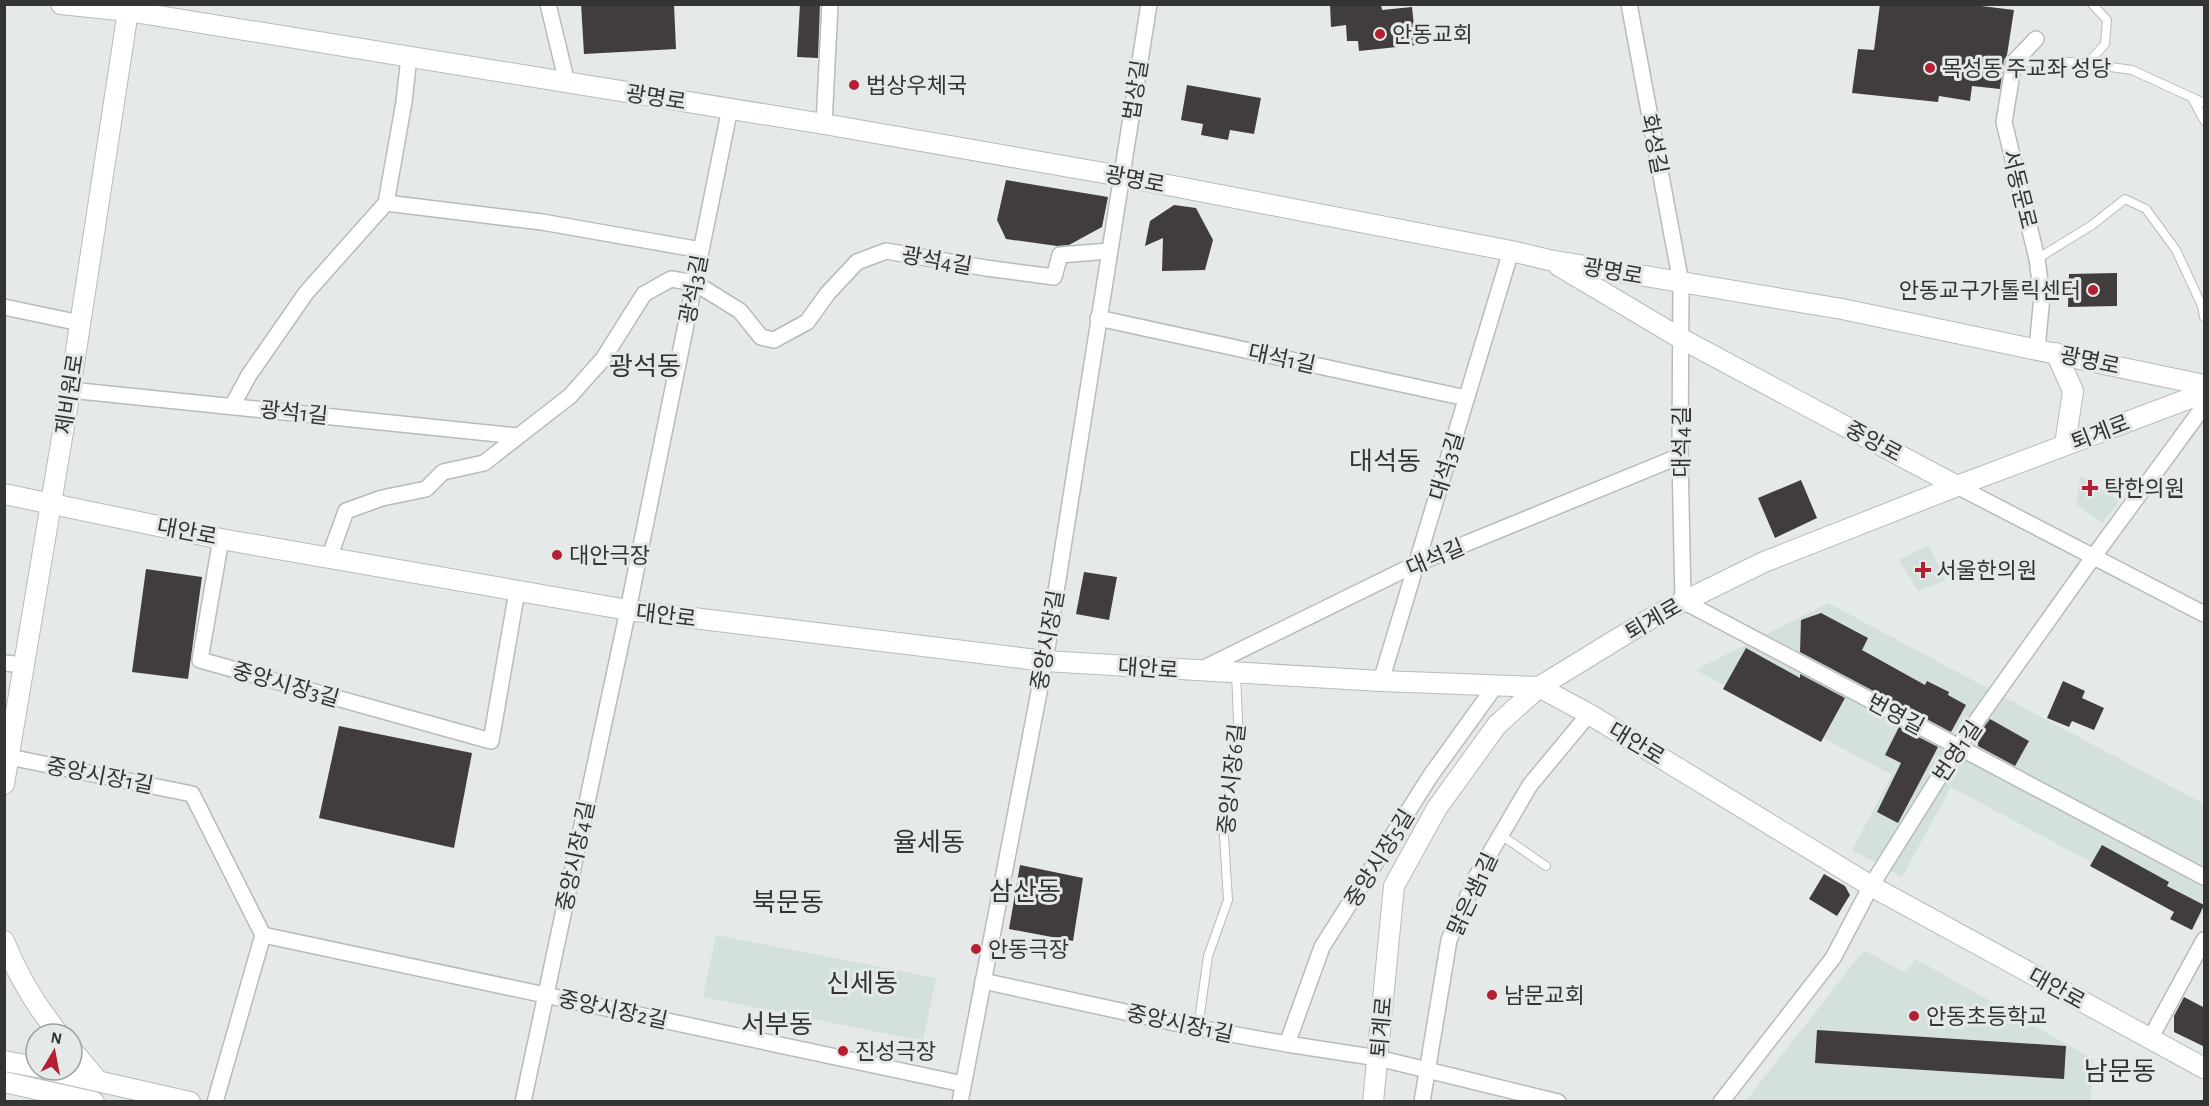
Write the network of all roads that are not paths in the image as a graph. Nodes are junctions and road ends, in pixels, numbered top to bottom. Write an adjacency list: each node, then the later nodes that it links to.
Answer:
1 (61, 4): 7 (street, 광명로)
2 (548, 4): 12 (street)
3 (831, 4): 17 (street)
4 (1149, 4): 18 (street, 법상길)
5 (1629, 4): 26 (street, 화성길)
6 (2092, 4): 11 (lane)
7 (126, 8): 9 (street, 광명로); 30 (street, 제비원로)
8 (2036, 39): 10 (street)
9 (409, 57): 12 (street, 광명로); 19 (street)
10 (2014, 62): 11 (lane); 23 (street, 서동문로)
11 (2088, 63): 13 (lane)
12 (567, 83): 15 (street, 광명로)
13 (2192, 97): 14 (lane); 16 (lane)
14 (2205, 103)
15 (730, 108): 17 (street, 광명로); 20 (street, 광석3길)
16 (2205, 120)
17 (824, 124): 18 (street, 광명로)
18 (1121, 176): 21 (street, 중앙시장길); 22 (street, 광명로)
19 (386, 203): 20 (street); 37 (street)
20 (701, 250): 25 (street, 광석3길)
21 (1109, 250): 25 (street, 광석4길); 29 (street, 중앙시장길)
22 (1511, 250): 24 (street, 광명로); 36 (street, 대석3길)
23 (2037, 259): 28 (lane); 32 (street, 서동문로)
24 (1549, 260): 26 (street, 광명로); 31 (street, 중앙로)
25 (695, 283): 39 (street); 51 (street, 광석3길)
26 (1681, 283): 31 (street, 대석4길); 32 (street, 광명로)
27 (4, 307): 30 (street)
28 (2205, 317)
29 (1098, 318): 36 (street, 대석1길); 53 (street, 중앙시장길)
30 (80, 323): 34 (street, 제비원로)
31 (1680, 338): 41 (street, 대석4길); 42 (street, 중앙로)
32 (2047, 351): 33 (street, 광명로); 40 (street)
33 (2205, 385)
34 (70, 390): 37 (street, 광석1길); 44 (street, 제비원로)
35 (2205, 393): 40 (street, 퇴계로)
36 (1466, 398): 48 (street, 대석3길)
37 (232, 406): 39 (street, 광석1길)
38 (2205, 406): 46 (street, 번영1길)
39 (518, 436): 47 (street)
40 (2064, 445): 42 (street, 퇴계로)
41 (1680, 456): 48 (street, 대석길); 50 (street, 대석4길)
42 (1957, 486): 46 (street, 중앙로); 50 (street, 퇴계로)
43 (4, 494): 44 (street, 대안로)
44 (51, 504): 45 (street, 대안로); 55 (street, 제비원로)
45 (221, 538): 47 (street, 대안로); 49 (street, 중앙시장3길)
46 (2094, 556): 52 (street, 중앙로); 62 (street, 번영1길)
47 (329, 558): 49 (street, 대안로)
48 (1416, 564): 56 (street, 대석길); 58 (street, 대석3길)
49 (517, 591): 51 (street, 대안로)
50 (1683, 601): 60 (street, 퇴계로); 62 (street, 번영길)
51 (628, 610): 53 (street, 대안로); 73 (street, 중앙시장4길)
52 (2205, 614)
53 (1045, 661): 56 (street, 대안로); 72 (street, 중앙시장길)
54 (4, 663): 55 (street)
55 (24, 665): 63 (street, 제비원로)
56 (1197, 671): 57 (street, 대안로)
57 (1236, 671): 58 (street, 대안로); 75 (lane, 중앙시장6길)
58 (1381, 681): 59 (street, 대안로)
59 (1496, 685): 60 (street, 대안로); 77 (street, 중앙시장5길)
60 (1539, 687): 61 (street, 대안로); 78 (street, 퇴계로)
61 (1589, 714): 65 (street, 맑은샘1길); 68 (street, 대안로)
62 (1958, 747): 67 (street, 번영길); 68 (street, 번영1길)
63 (9, 757): 64 (street, 제비원로); 69 (street, 중앙시장1길)
64 (4, 784)
65 (1501, 835): 66 (lane); 83 (street, 맑은샘1길)
66 (1546, 866)
67 (2205, 877)
68 (1871, 886): 76 (street, 대안로); 96 (street, 번영1길)
69 (263, 934): 73 (street, 중앙시장2길); 90 (street)
70 (2205, 940): 76 (street)
71 (4, 941): 74 (street)
72 (983, 981): 75 (street, 중앙시장1길); 87 (street, 중앙시장길)
73 (544, 994): 87 (street, 중앙시장2길); 91 (street, 중앙시장4길)
74 (50, 1022)
75 (1198, 1028): 77 (street, 중앙시장1길)
76 (2150, 1039): 82 (street, 대안로)
77 (1287, 1044): 78 (street, 중앙시장1길)
78 (1378, 1058): 83 (street, 중앙시장1길); 93 (street, 퇴계로)
79 (4, 1061): 81 (street)
80 (84, 1064): 85 (street)
81 (24, 1065)
82 (2205, 1068)
83 (1427, 1069): 94 (street, 맑은샘1길); 95 (street, 중앙시장1길)
84 (84, 1078): 85 (street)
85 (98, 1081): 89 (street)
86 (4, 1082): 88 (street)
87 (963, 1084): 92 (street, 중앙시장길)
88 (94, 1101)
89 (190, 1101)
90 (215, 1101)
91 (523, 1101)
92 (960, 1101)
93 (1373, 1101)
94 (1422, 1101)
95 (1558, 1101)
96 (1721, 1101)

